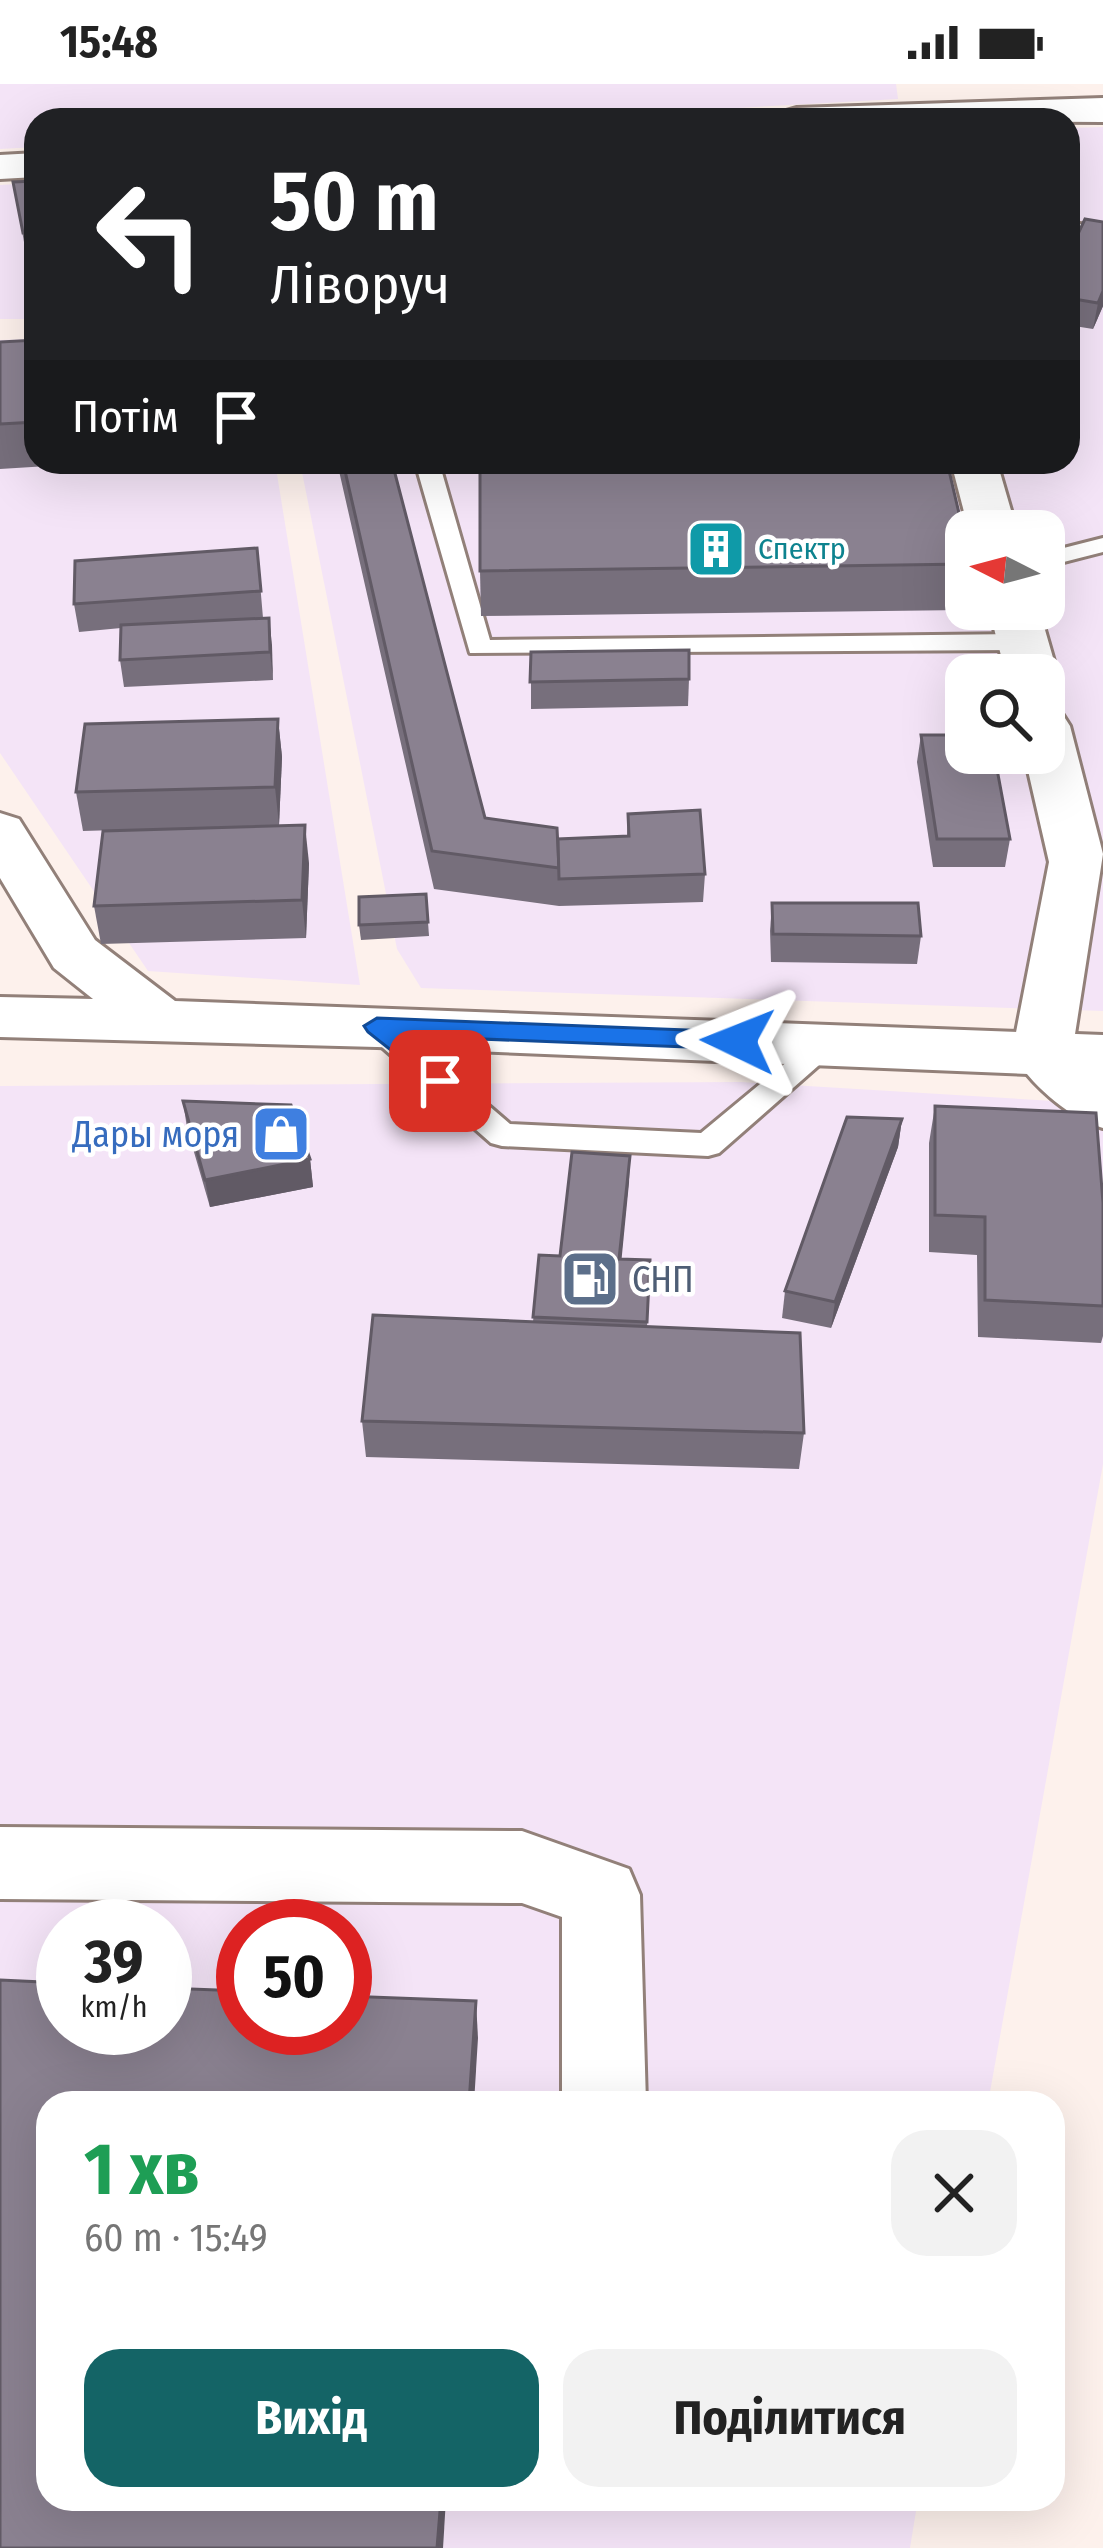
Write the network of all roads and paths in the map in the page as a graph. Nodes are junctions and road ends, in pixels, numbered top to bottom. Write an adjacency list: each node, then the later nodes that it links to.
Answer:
1 (902, 107): 2 (street)
2 (969, 108)
3 (431, 474): 8 (lane)
4 (977, 474): 5 (street)
5 (987, 510)
6 (1103, 545): 7 (lane)
7 (1065, 555)
8 (1023, 642)
9 (1055, 774): 17 (street)
10 (0, 831): 11 (street)
11 (74, 954): 12 (street); 14 (street)
12 (0, 998)
13 (0, 1018): 14 (street)
14 (159, 1019): 15 (street)
15 (377, 1026): 16 (street); 16 (lane)
16 (828, 1045): 17 (street)
17 (1042, 1053): 18 (street); 19 (street)
18 (1103, 1056)
19 (1103, 1106)
20 (0, 1863): 21 (street)
21 (604, 2091)

